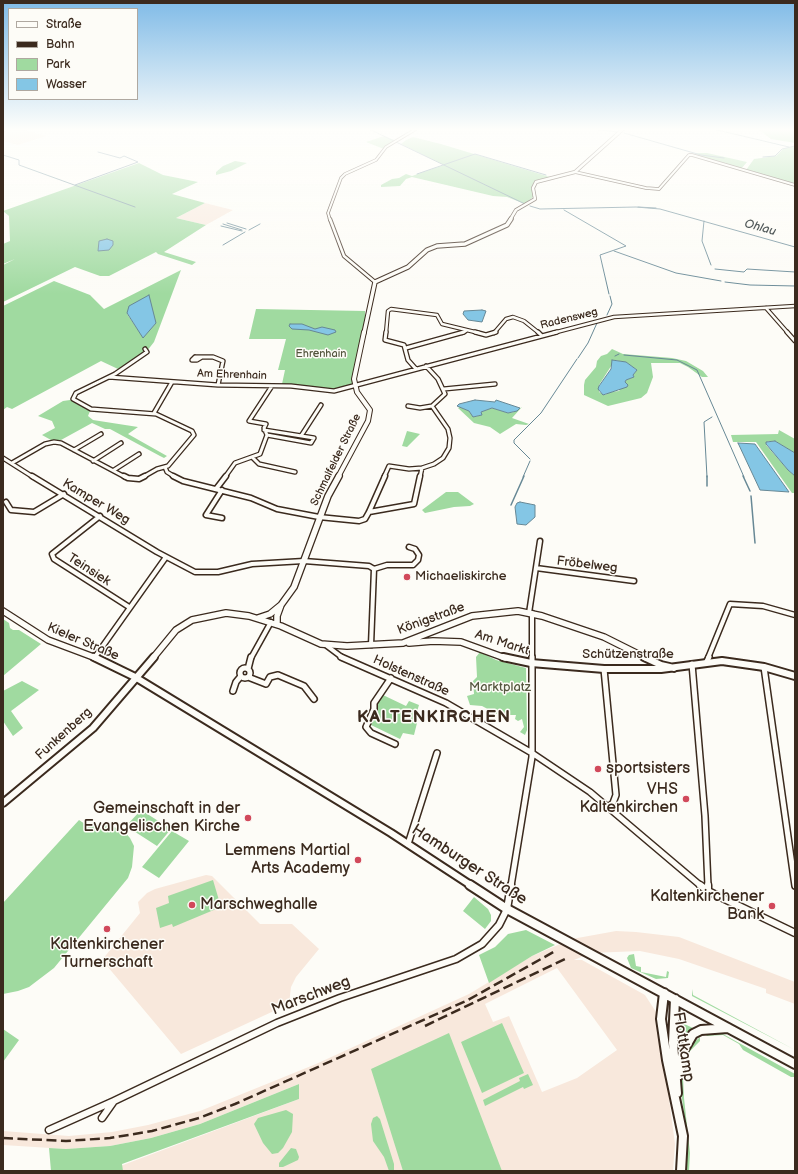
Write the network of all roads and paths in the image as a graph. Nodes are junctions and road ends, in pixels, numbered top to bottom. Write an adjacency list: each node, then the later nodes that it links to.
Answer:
1 (339, 184): 5 (street)
2 (537, 184): 5 (main road)
3 (628, 184): 4 (street)
4 (664, 184)
5 (375, 282): 21 (main road)
6 (795, 306): 7 (street, Radensweg)
7 (766, 308): 9 (street, Radensweg); 10 (street)
8 (466, 331): 9 (street); 11 (street); 11 (street)
9 (541, 335): 14 (street, Radensweg)
10 (795, 341)
11 (406, 348): 15 (street)
12 (145, 350): 16 (street)
13 (202, 357): 19 (street)
14 (426, 366): 15 (street, Radensweg); 22 (street)
15 (416, 369): 21 (street, Radensweg)
16 (109, 377): 17 (street, Am Ehrenhain); 26 (street)
17 (172, 382): 19 (street, Am Ehrenhain); 26 (street)
18 (495, 384): 22 (street)
19 (218, 385): 20 (street, Am Ehrenhain)
20 (272, 386): 21 (street, Am Ehrenhain); 27 (street)
21 (355, 386): 49 (main road, Schmalfelder Straße)
22 (444, 389): 25 (street)
23 (321, 405): 30 (street)
24 (408, 406): 25 (street)
25 (432, 406): 39 (street)
26 (156, 414): 38 (street)
27 (264, 430): 29 (street); 30 (street)
28 (101, 434): 32 (street)
29 (267, 435): 30 (street); 35 (street)
30 (301, 436)
31 (122, 443): 36 (street)
32 (74, 450): 36 (street); 37 (street)
33 (139, 454): 40 (street)
34 (3, 458): 37 (street, Kamper Weg)
35 (253, 458): 41 (street); 42 (street)
36 (93, 461): 40 (street)
37 (12, 463): 44 (street, Kamper Weg)
38 (165, 467): 40 (street); 42 (street)
39 (422, 468): 46 (street); 46 (street)
40 (114, 470)
41 (295, 472)
42 (216, 489): 43 (street)
43 (222, 490): 48 (street); 49 (street)
44 (64, 494): 45 (street); 47 (street, Kamper Weg)
45 (6, 502)
46 (369, 512): 49 (street)
47 (100, 516): 52 (street, Kamper Weg); 60 (street, Teinsiek)
48 (222, 518)
49 (319, 518): 53 (main road, Schmalfelder Straße)
50 (540, 541): 55 (street)
51 (409, 547): 56 (street)
52 (166, 557): 54 (street, Kamper Weg); 60 (street)
53 (304, 561): 56 (street, Kamper Weg); 57 (street, Kamper Weg); 59 (main road, Schmalfelder Straße)
54 (179, 564): 57 (street, Kamper Weg); 57 (street, Kamper Weg)
55 (536, 568): 58 (street, Fröbelweg); 62 (street)
56 (374, 569): 69 (street)
57 (211, 572)
58 (634, 581)
59 (282, 605): 64 (main road, Schmalfelder Straße); 65 (main road, Schmalfelder Straße)
60 (129, 607): 71 (street)
61 (3, 611): 71 (main road, Kieler Straße)
62 (530, 613): 66 (main road, Königstraße); 72 (main road, Königstraße); 74 (street)
63 (795, 615): 73 (street)
64 (258, 618): 65 (main road, Holstenstraße); 84 (main road, Funkenberg)
65 (274, 623): 70 (main road, Holstenstraße); 78 (street)
66 (430, 631): 67 (main road); 68 (main road, Königstraße)
67 (437, 641): 68 (main road, Am Markt); 74 (main road, Am Markt)
68 (403, 643): 69 (main road, Königstraße)
69 (371, 645): 70 (main road, Königstraße)
70 (327, 646): 85 (street, Holstenstraße)
71 (95, 657): 84 (main road, Kieler Straße)
72 (653, 661): 77 (main road, Königstraße); 80 (main road)
73 (708, 661): 75 (main road, Schützenstraße); 76 (main road, Schützenstraße)
74 (531, 663): 79 (main road, Schützenstraße); 90 (street, Am Markt)
75 (692, 664): 77 (main road, Schützenstraße); 95 (street)
76 (764, 667): 82 (main road, Schützenstraße); 94 (street)
77 (674, 668): 80 (main road, Schützenstraße)
78 (248, 669): 81 (street); 83 (street)
79 (604, 669): 80 (main road, Schützenstraße); 92 (street)
80 (653, 669)
81 (241, 676): 83 (street); 86 (street)
82 (795, 676)
83 (248, 677): 87 (street)
84 (135, 678): 91 (main road, Funkenberg); 93 (main road, Hamburger Straße)
85 (391, 678): 88 (street); 90 (street, Holstenstraße)
86 (233, 691)
87 (314, 699)
88 (395, 744)
89 (437, 753): 93 (street)
90 (532, 753): 92 (street, Holstenstraße); 96 (street, Am Markt)
91 (3, 803)
92 (608, 807): 95 (street, Holstenstraße)
93 (408, 844): 96 (main road, Hamburger Straße)
94 (795, 886)
95 (708, 891): 97 (street, Holstenstraße)
96 (507, 909): 98 (main road, Hamburger Straße); 103 (street, Marschweg)
97 (795, 933)
98 (664, 993): 99 (main road, Hamburger Straße); 104 (main road, Flottkamp)
99 (675, 999): 100 (main road, Hamburger Straße); 102 (main road, Flottkamp)
100 (730, 1028): 101 (main road, Hamburger Straße); 102 (main road)
101 (795, 1064)
102 (677, 1088): 104 (main road, Flottkamp)
103 (114, 1101): 105 (street, Marschweg); 106 (street, Marschweg)
104 (678, 1106): 107 (main road, Flottkamp)
105 (102, 1118)
106 (49, 1130)
107 (681, 1171)

